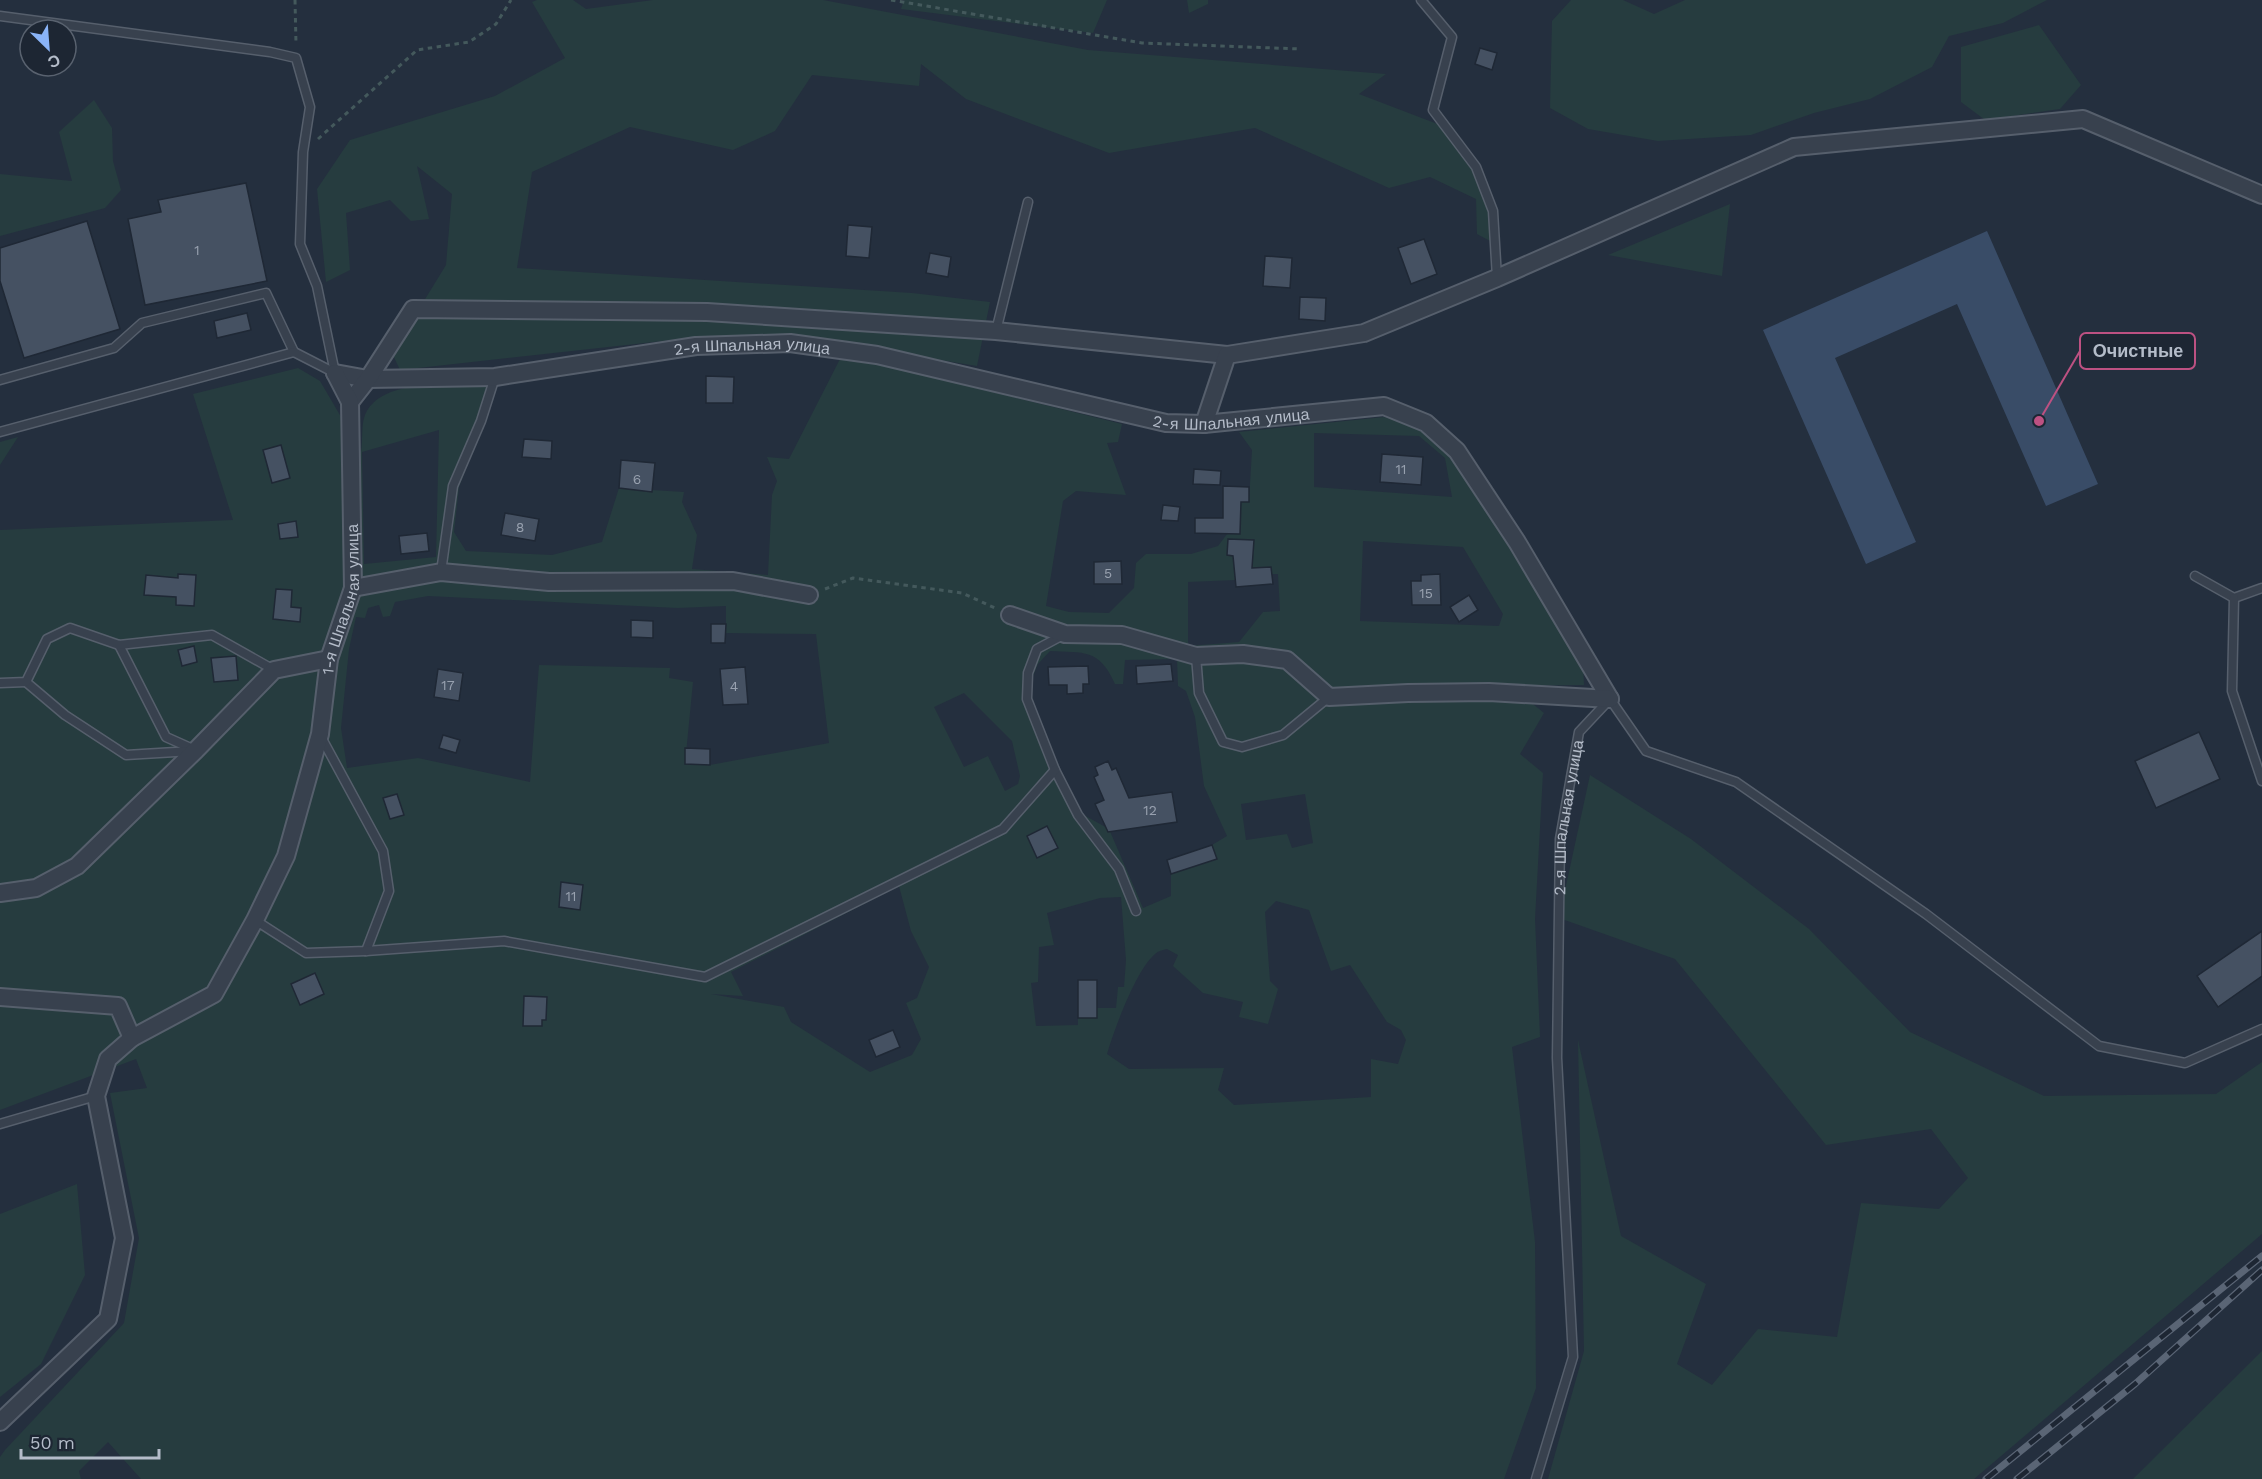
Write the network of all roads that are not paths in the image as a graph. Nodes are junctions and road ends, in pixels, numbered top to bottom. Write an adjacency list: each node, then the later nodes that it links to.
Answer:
1 (1421, 0): 5 (lane)
2 (0, 16): 9 (lane)
3 (2262, 195): 5 (street)
4 (1028, 201): 6 (lane)
5 (1497, 278): 8 (street)
6 (996, 331): 8 (street); 11 (street)
7 (294, 352): 9 (lane); 12 (lane); 15 (lane)
8 (1227, 355): 14 (street)
9 (335, 373): 11 (street, 2-я Шпальная улица); 13 (street, 1-я Шпальная улица)
10 (495, 377): 11 (street, 2-я Шпальная улица); 14 (street, 2-я Шпальная улица); 16 (lane)
11 (368, 379): 13 (street)
12 (0, 380)
13 (350, 402): 18 (street, 1-я Шпальная улица)
14 (1203, 424): 31 (street, 2-я Шпальная улица)
15 (0, 432)
16 (441, 572): 18 (street); 20 (street)
17 (2195, 576): 21 (lane)
18 (353, 588): 26 (street, 1-я Шпальная улица)
19 (2262, 588): 21 (lane)
20 (809, 595)
21 (2234, 598): 35 (lane)
22 (1010, 615): 23 (street)
23 (1065, 634): 25 (street); 34 (lane)
24 (119, 645): 27 (lane); 28 (lane); 33 (lane)
25 (1196, 656): 30 (street); 30 (lane)
26 (329, 658): 27 (street); 32 (street, 1-я Шпальная улица)
27 (274, 670): 33 (street)
28 (26, 682): 29 (lane); 33 (lane)
29 (0, 683)
30 (1329, 697): 31 (street)
31 (1610, 699): 41 (lane); 46 (lane, 2-я Шпальная улица)
32 (320, 734): 38 (street, 1-я Шпальная улица); 39 (lane)
33 (196, 750): 36 (street)
34 (1055, 770): 37 (lane); 39 (lane)
35 (2261, 778)
36 (0, 893)
37 (1136, 911)
38 (255, 920): 39 (lane); 42 (street, 1-я Шпальная улица)
39 (366, 951)
40 (0, 997): 42 (street)
41 (2262, 1029)
42 (132, 1038): 43 (street, 1-я Шпальная улица)
43 (96, 1096): 44 (lane); 45 (street)
44 (0, 1124)
45 (0, 1422)
46 (1536, 1479)

